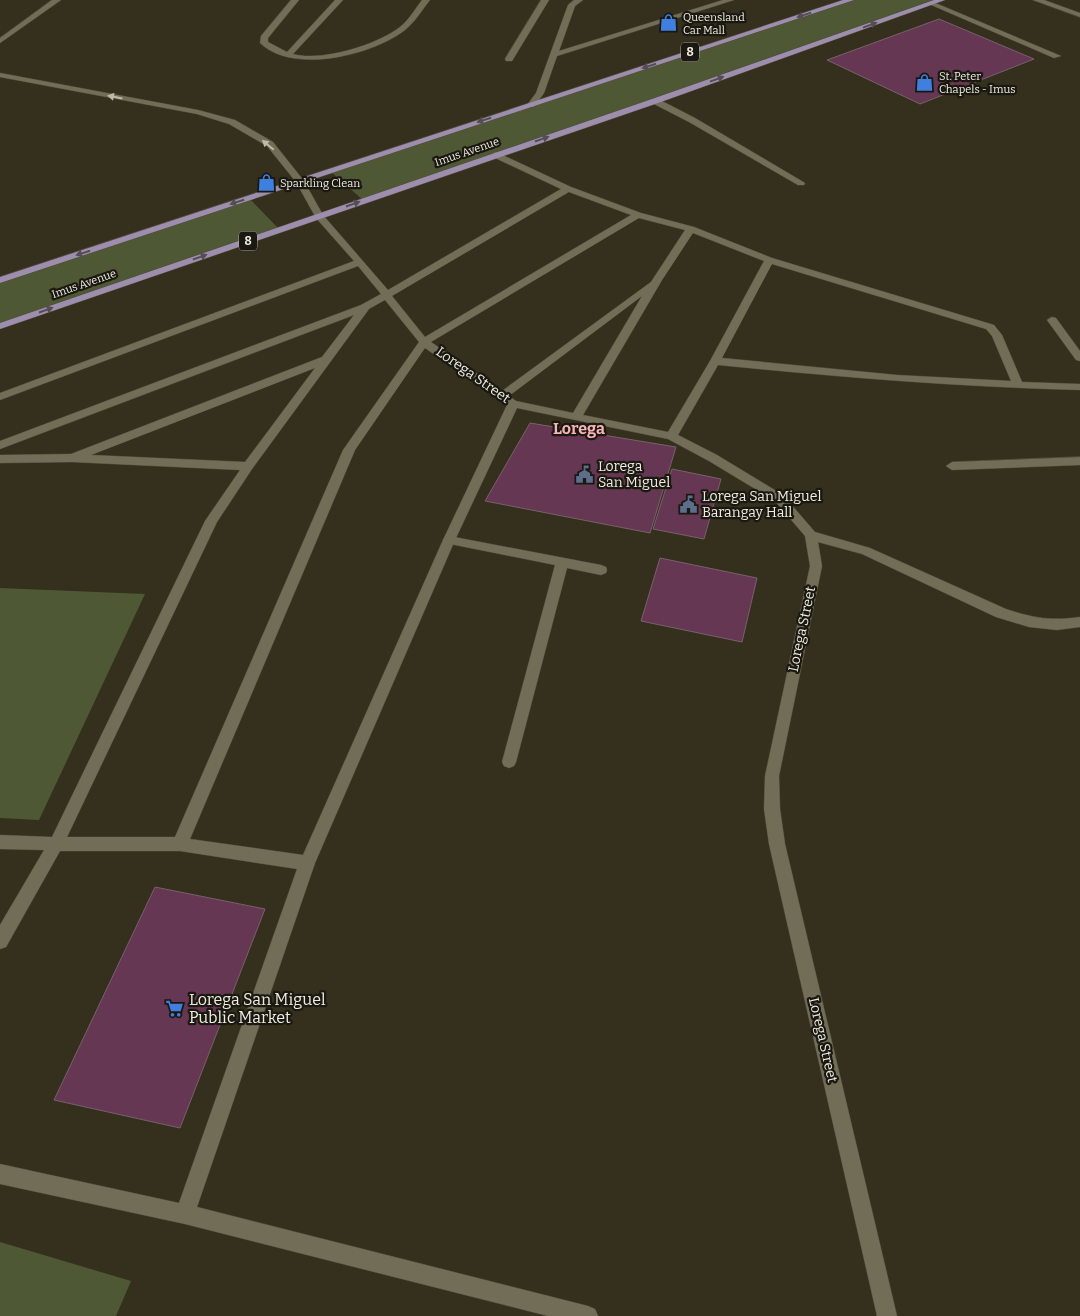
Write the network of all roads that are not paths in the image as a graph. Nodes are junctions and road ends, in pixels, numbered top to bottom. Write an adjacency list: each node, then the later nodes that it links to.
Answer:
1 (57, 0): 14 (street)
2 (295, 0): 15 (street)
3 (339, 0): 15 (street)
4 (426, 0): 15 (street)
5 (545, 0): 18 (street)
6 (579, 0): 16 (street)
7 (730, 0): 16 (street)
8 (850, 0): 21 (main road, Imus Avenue / 8, one-way to 21)
9 (923, 0): 12 (main road)
10 (940, 0): 12 (main road, Imus Avenue / 8)
11 (1036, 0): 13 (street)
12 (931, 3): 17 (street); 20 (main road, Imus Avenue / 8, one-way to 12)
13 (1080, 15)
14 (0, 41)
15 (288, 55)
16 (554, 55): 21 (street)
17 (1056, 56)
18 (509, 59)
19 (0, 75): 23 (street, Lorega Street, one-way to 19)
20 (655, 101): 22 (main road, Imus Avenue / 8, one-way to 20); 24 (street)
21 (531, 105): 23 (main road, Imus Avenue / 8, one-way to 23)
22 (496, 155): 25 (street); 27 (main road, Imus Avenue / 8, one-way to 22)
23 (300, 181): 27 (street, Lorega Street); 31 (main road, Imus Avenue / 8, one-way to 31)
24 (801, 183)
25 (568, 189): 26 (street); 33 (street)
26 (638, 215): 28 (street); 37 (street)
27 (319, 216): 30 (street, Lorega Street); 36 (main road, Imus Avenue / 8, one-way to 27)
28 (691, 230): 29 (street); 32 (street)
29 (769, 260): 40 (street); 41 (street)
30 (360, 262): 33 (street, Lorega Street); 44 (street)
31 (0, 280)
32 (657, 280): 43 (street); 46 (street)
33 (385, 295): 34 (street); 37 (street, Lorega Street)
34 (365, 307): 39 (street); 48 (street)
35 (1052, 320): 38 (street)
36 (0, 326)
37 (424, 342): 43 (street, Lorega Street); 62 (street)
38 (1080, 358)
39 (326, 359): 49 (street); 52 (street)
40 (715, 361): 41 (street); 47 (street)
41 (1018, 386): 42 (street)
42 (1080, 387)
43 (502, 396): 45 (street, Lorega Street)
44 (0, 397)
45 (513, 404): 46 (street, Lorega Street); 55 (street)
46 (576, 417): 47 (street, Lorega Street)
47 (671, 436): 54 (street, Lorega Street)
48 (0, 445)
49 (72, 458): 50 (street); 52 (street)
50 (0, 459)
51 (1080, 461): 53 (street)
52 (248, 466): 61 (street)
53 (952, 466)
54 (811, 535): 58 (street); 68 (street, Lorega Street)
55 (449, 540): 56 (street); 63 (street)
56 (562, 562): 57 (street); 59 (street)
57 (601, 570)
58 (1080, 622)
59 (509, 762)
60 (0, 842): 61 (street)
61 (56, 844): 62 (street); 64 (street)
62 (180, 844): 63 (street)
63 (306, 863): 66 (street)
64 (0, 941)
65 (0, 1174): 66 (street)
66 (185, 1214): 67 (street)
67 (588, 1316)
68 (887, 1316)

